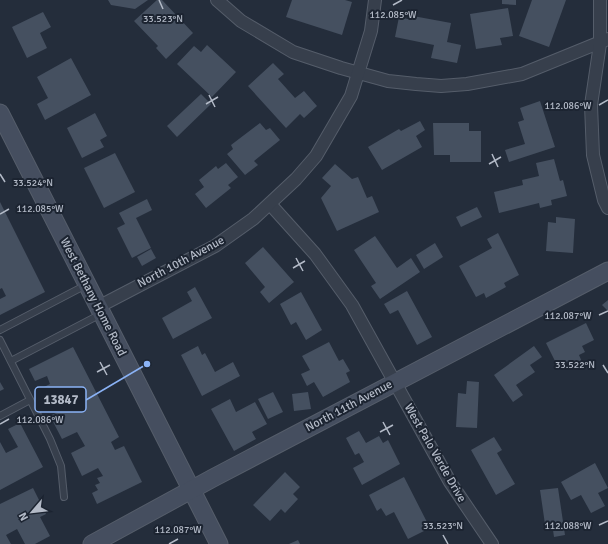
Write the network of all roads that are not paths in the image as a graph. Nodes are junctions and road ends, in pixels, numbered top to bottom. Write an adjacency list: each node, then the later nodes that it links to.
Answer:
1 (218, 0): 5 (street)
2 (375, 0): 5 (street, North 10th Avenue)
3 (600, 0): 4 (street)
4 (604, 42): 5 (street); 8 (street)
5 (359, 73): 7 (street, North 10th Avenue)
6 (0, 113): 10 (street, West Bethany Home Road)
7 (270, 204): 11 (street, North 10th Avenue); 15 (street, West Palo Verde Drive)
8 (608, 208)
9 (608, 271): 15 (street, North 11th Avenue)
10 (86, 285): 11 (street, West Bethany Home Road); 12 (lane)
11 (100, 310): 14 (lane, North 10th Avenue); 18 (street, West Bethany Home Road)
12 (0, 330)
13 (0, 340): 14 (lane)
14 (11, 361): 16 (lane)
15 (395, 383): 18 (street, North 11th Avenue); 22 (street, West Palo Verde Drive)
16 (30, 400): 17 (lane); 19 (lane)
17 (0, 416)
18 (191, 490): 20 (street, North 11th Avenue); 21 (street, West Bethany Home Road)
19 (64, 497)
20 (96, 543)
21 (219, 544)
22 (492, 544)

